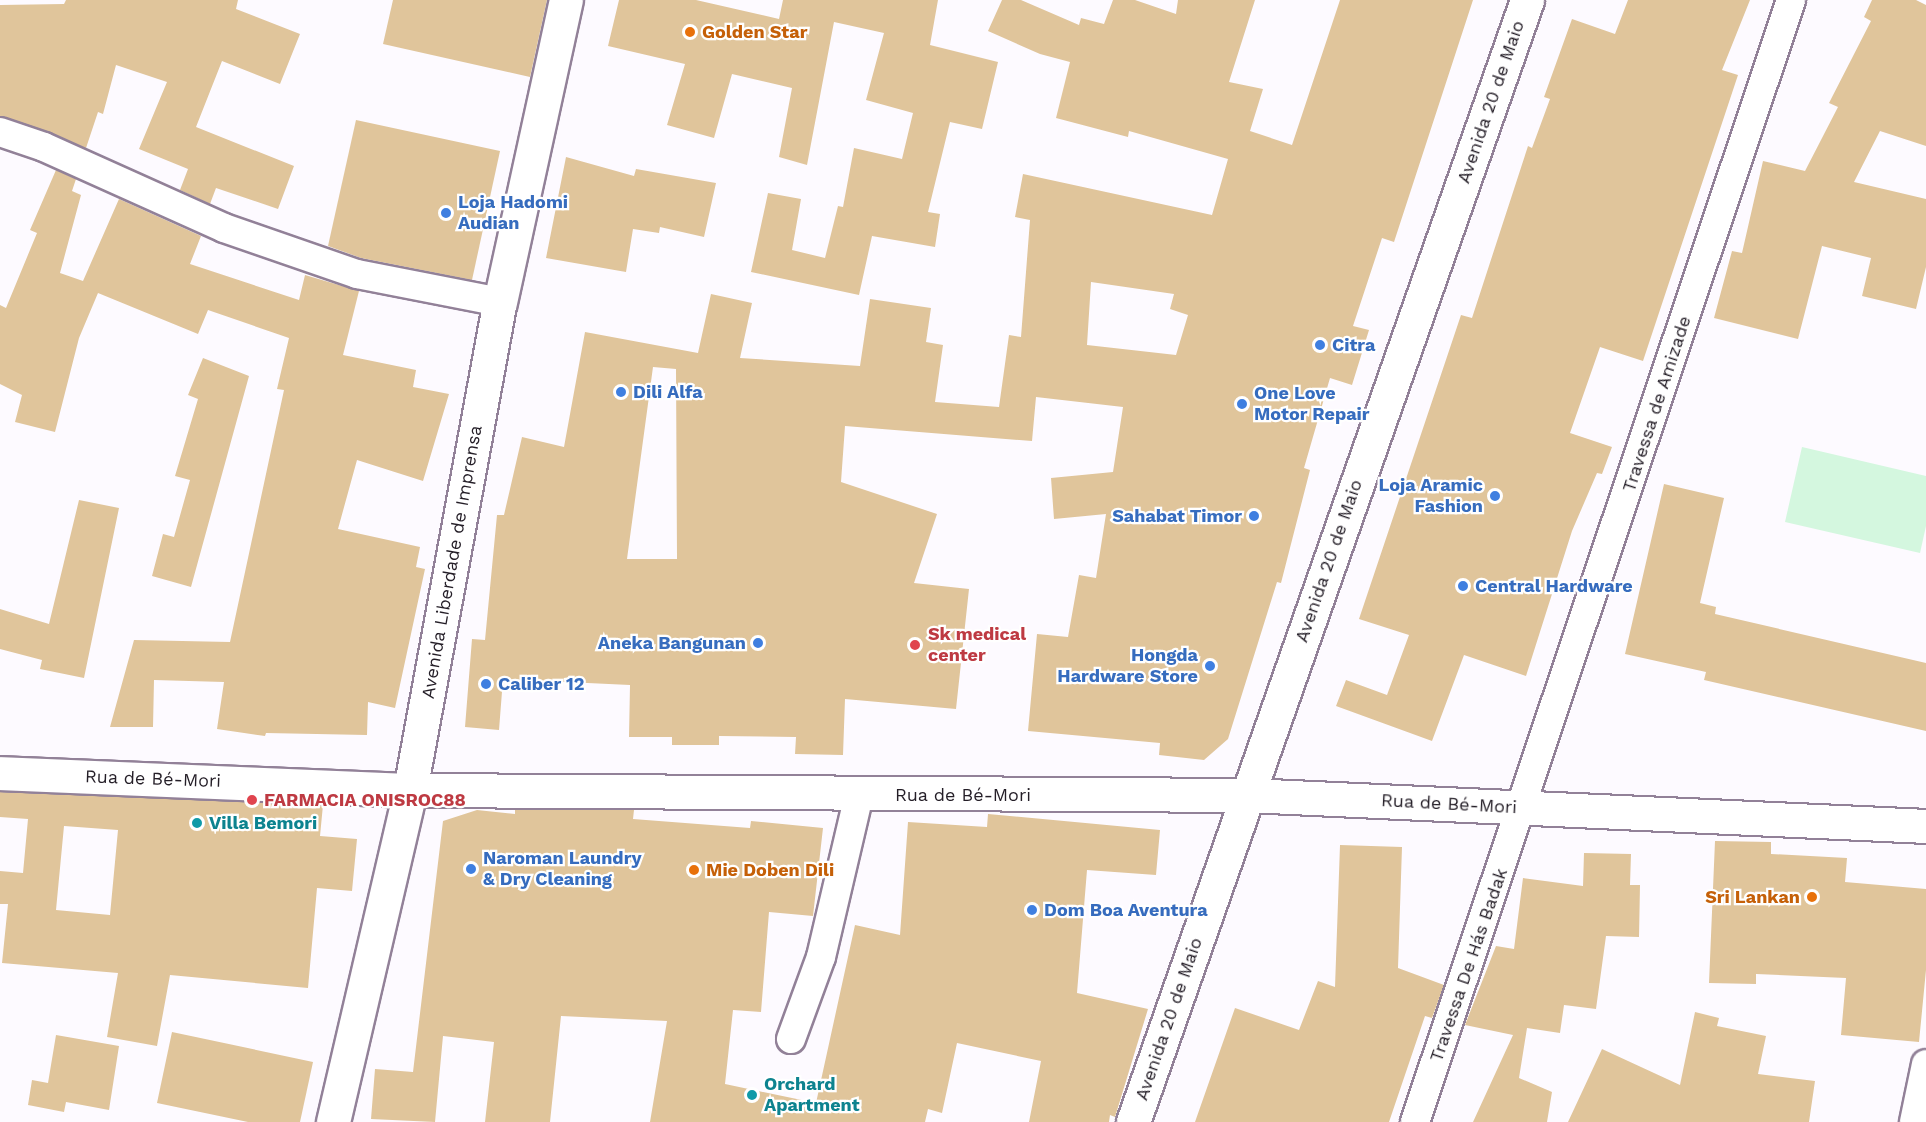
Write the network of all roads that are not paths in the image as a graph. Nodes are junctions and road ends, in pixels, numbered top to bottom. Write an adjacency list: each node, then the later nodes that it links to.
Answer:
1 (566, 0): 5 (main road, Avenida Liberdade de Imprensa)
2 (1527, 0): 9 (main road, Avenida 20 de Maio)
3 (1791, 0): 10 (street, Travessa de Amizade)
4 (0, 132): 5 (street)
5 (500, 302): 7 (main road, Avenida Liberdade de Imprensa)
6 (0, 773): 7 (main road, Rua de Bé-Mori)
7 (410, 790): 8 (main road, Rua de Bé-Mori); 14 (main road, Avenida Liberdade de Imprensa)
8 (859, 795): 9 (main road, Rua de Bé-Mori); 12 (street)
9 (1247, 795): 10 (main road, Rua de Bé-Mori); 15 (main road, Avenida 20 de Maio)
10 (1522, 807): 11 (main road, Rua de Bé-Mori); 16 (street, Travessa De Hás Badak)
11 (1926, 826)
12 (791, 1039)
13 (1926, 1064): 17 (street)
14 (333, 1122)
15 (1133, 1122)
16 (1415, 1122)
17 (1914, 1122)

